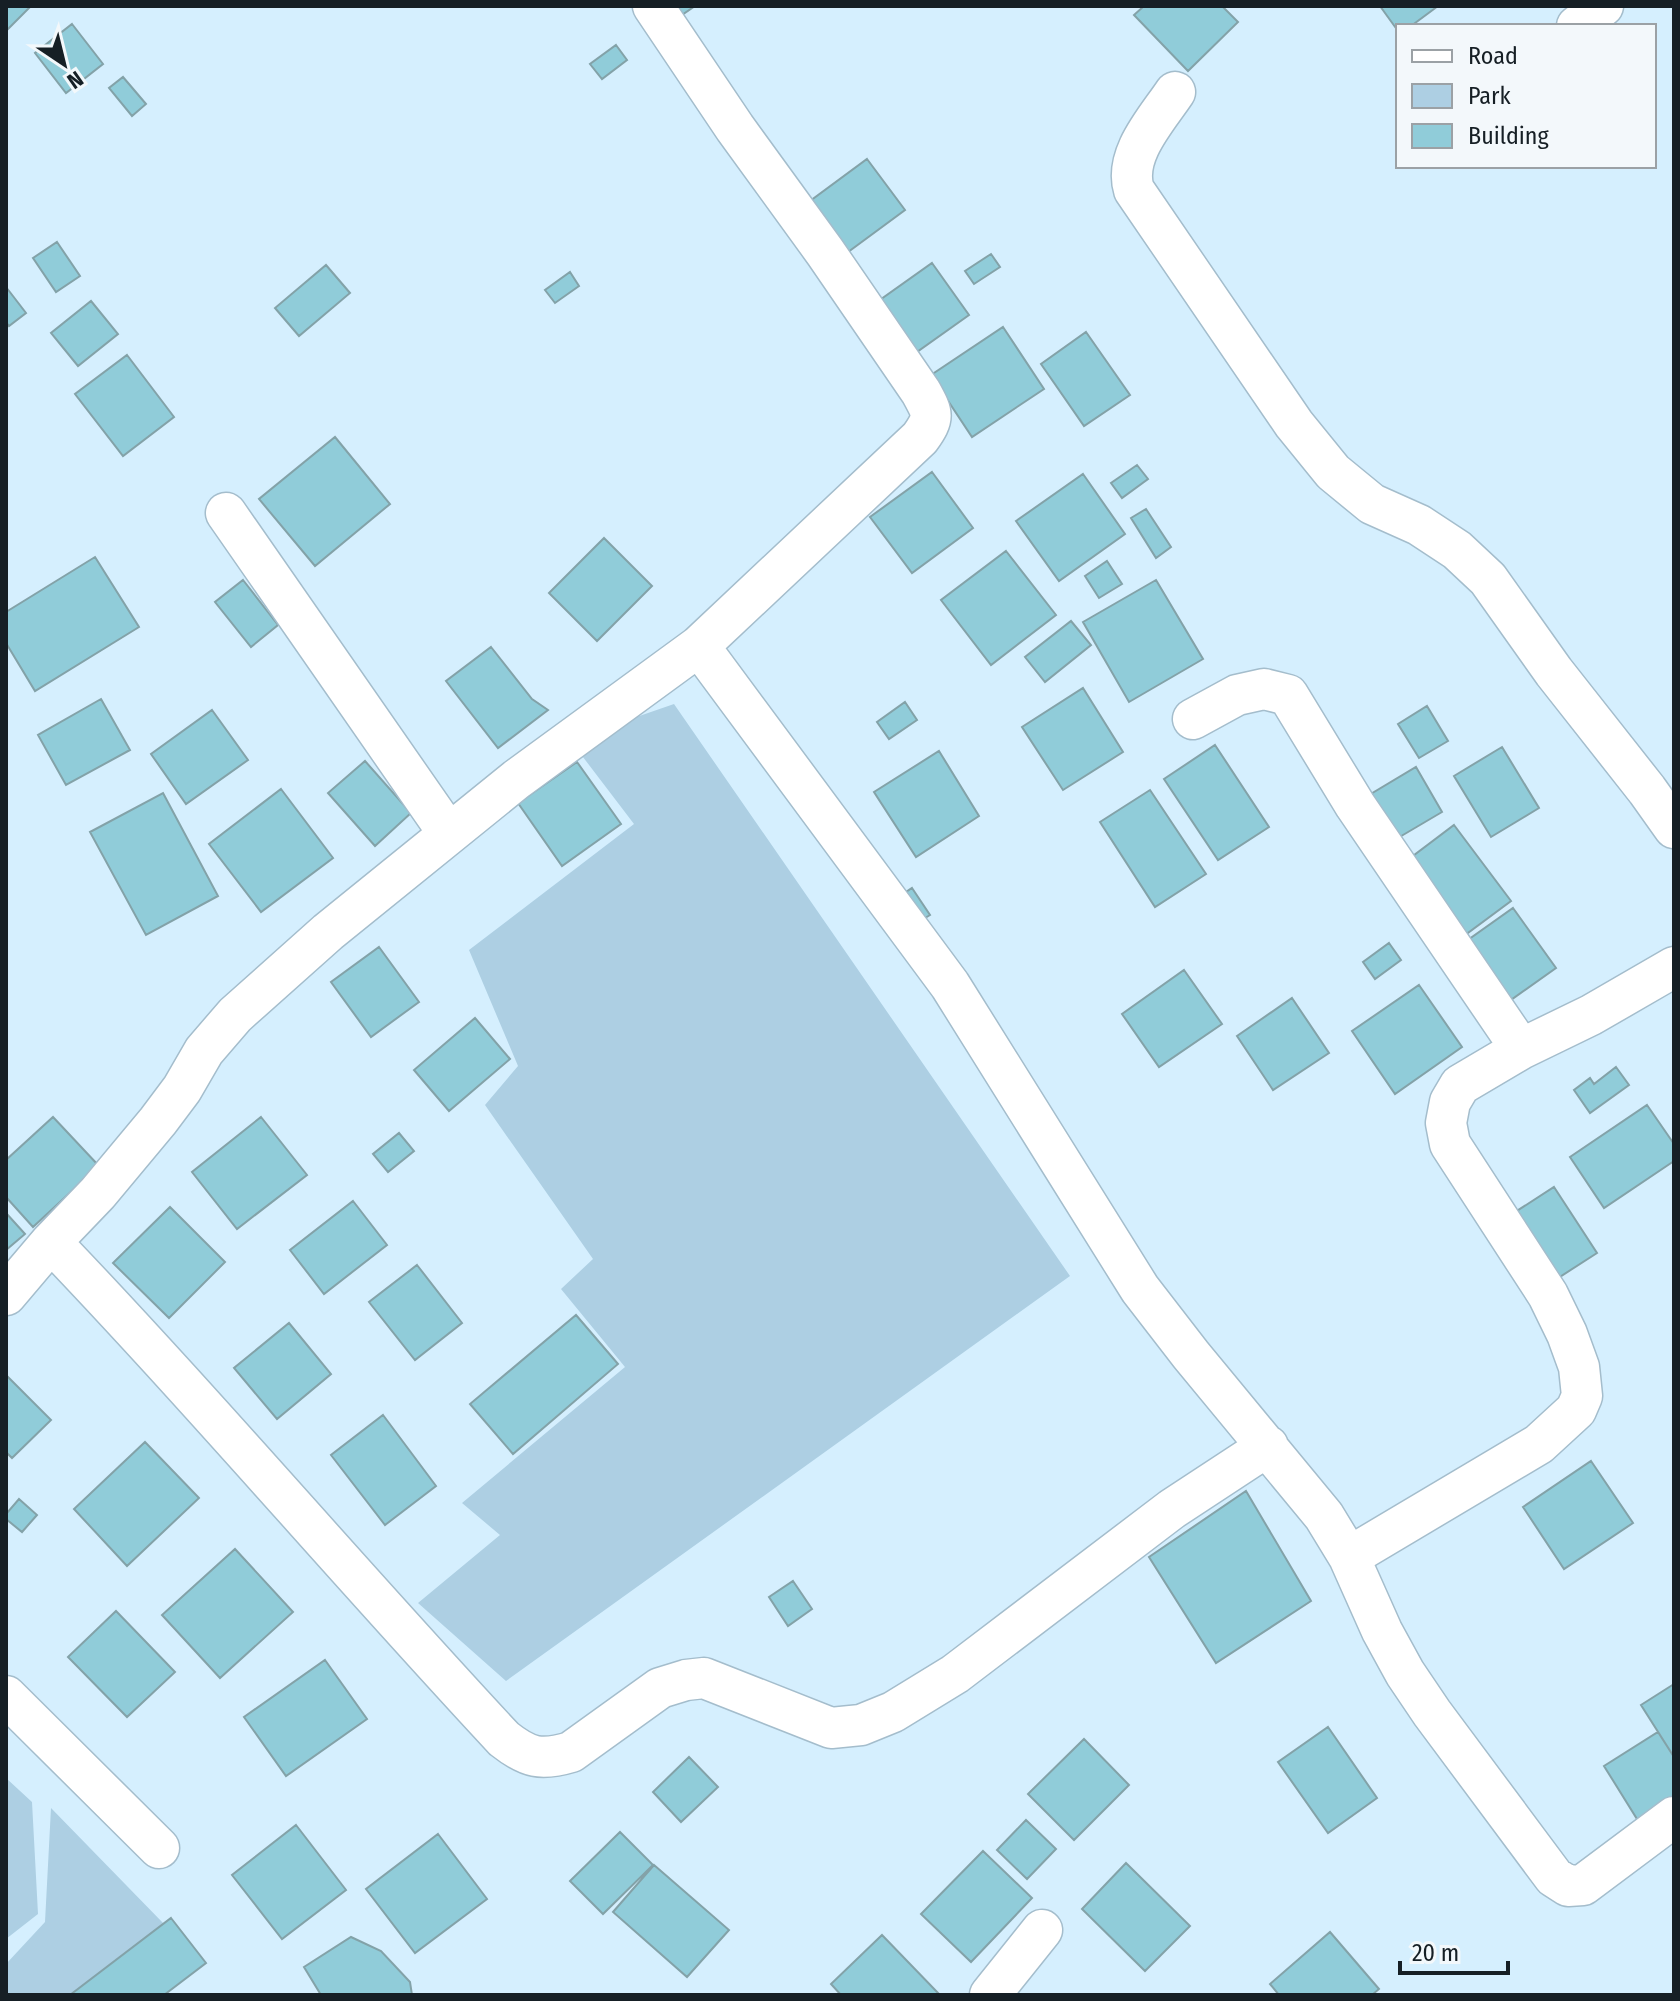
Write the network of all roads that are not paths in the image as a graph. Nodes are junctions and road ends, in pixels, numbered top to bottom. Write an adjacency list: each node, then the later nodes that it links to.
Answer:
1 (653, 6): 6 (street)
2 (1603, 6): 3 (street)
3 (1580, 24)
4 (1175, 92): 8 (street)
5 (226, 513): 9 (street)
6 (699, 646): 9 (street); 14 (street)
7 (1193, 719): 11 (street)
8 (1674, 828)
9 (449, 834): 12 (street)
10 (1674, 967): 11 (street)
11 (1521, 1049): 15 (street)
12 (51, 1242): 13 (street); 14 (street)
13 (11, 1280)
14 (1268, 1446): 15 (street)
15 (1349, 1557): 17 (street)
16 (6, 1696): 18 (street)
17 (1674, 1817)
18 (159, 1848)
19 (1042, 1930): 20 (street)
20 (990, 1995)

